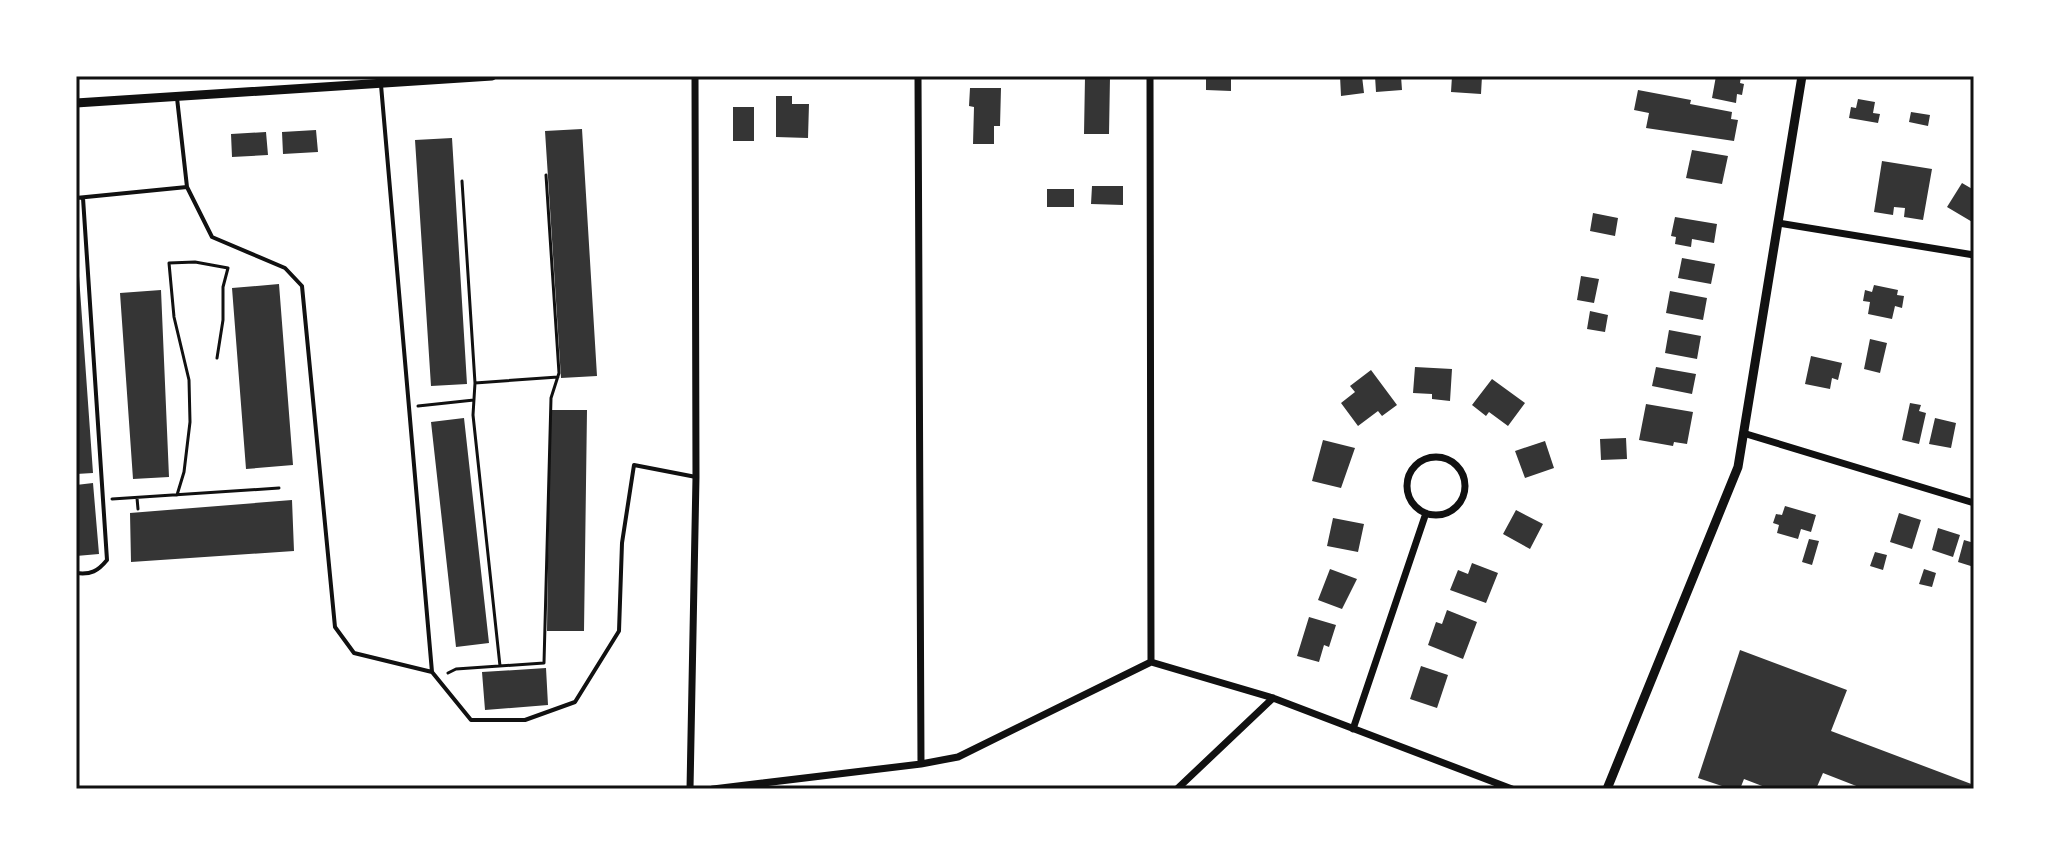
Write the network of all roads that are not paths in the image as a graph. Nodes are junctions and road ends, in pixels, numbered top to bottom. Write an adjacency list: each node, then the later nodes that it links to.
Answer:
1 (492, 76): 6 (street)
2 (695, 76): 15 (street)
3 (918, 76): 23 (street)
4 (1150, 76): 19 (street)
5 (1802, 76): 12 (street)
6 (381, 84): 7 (street); 20 (lane)
7 (177, 96): 8 (street); 9 (lane)
8 (76, 103)
9 (187, 187): 11 (lane); 20 (lane)
10 (76, 198): 11 (lane)
11 (83, 198): 18 (lane)
12 (1778, 223): 13 (street); 14 (street)
13 (1974, 255)
14 (1743, 433): 16 (street); 28 (street)
15 (696, 477): 20 (lane); 24 (street)
16 (1974, 503)
17 (1426, 513): 17 (street); 22 (street)
18 (76, 573)
19 (1151, 662): 21 (street); 23 (street)
20 (432, 672)
21 (1273, 698): 22 (street); 26 (street)
22 (1353, 729): 27 (street)
23 (921, 764): 25 (street)
24 (690, 789)
25 (713, 789)
26 (1177, 789)
27 (1512, 789)
28 (1607, 789)

